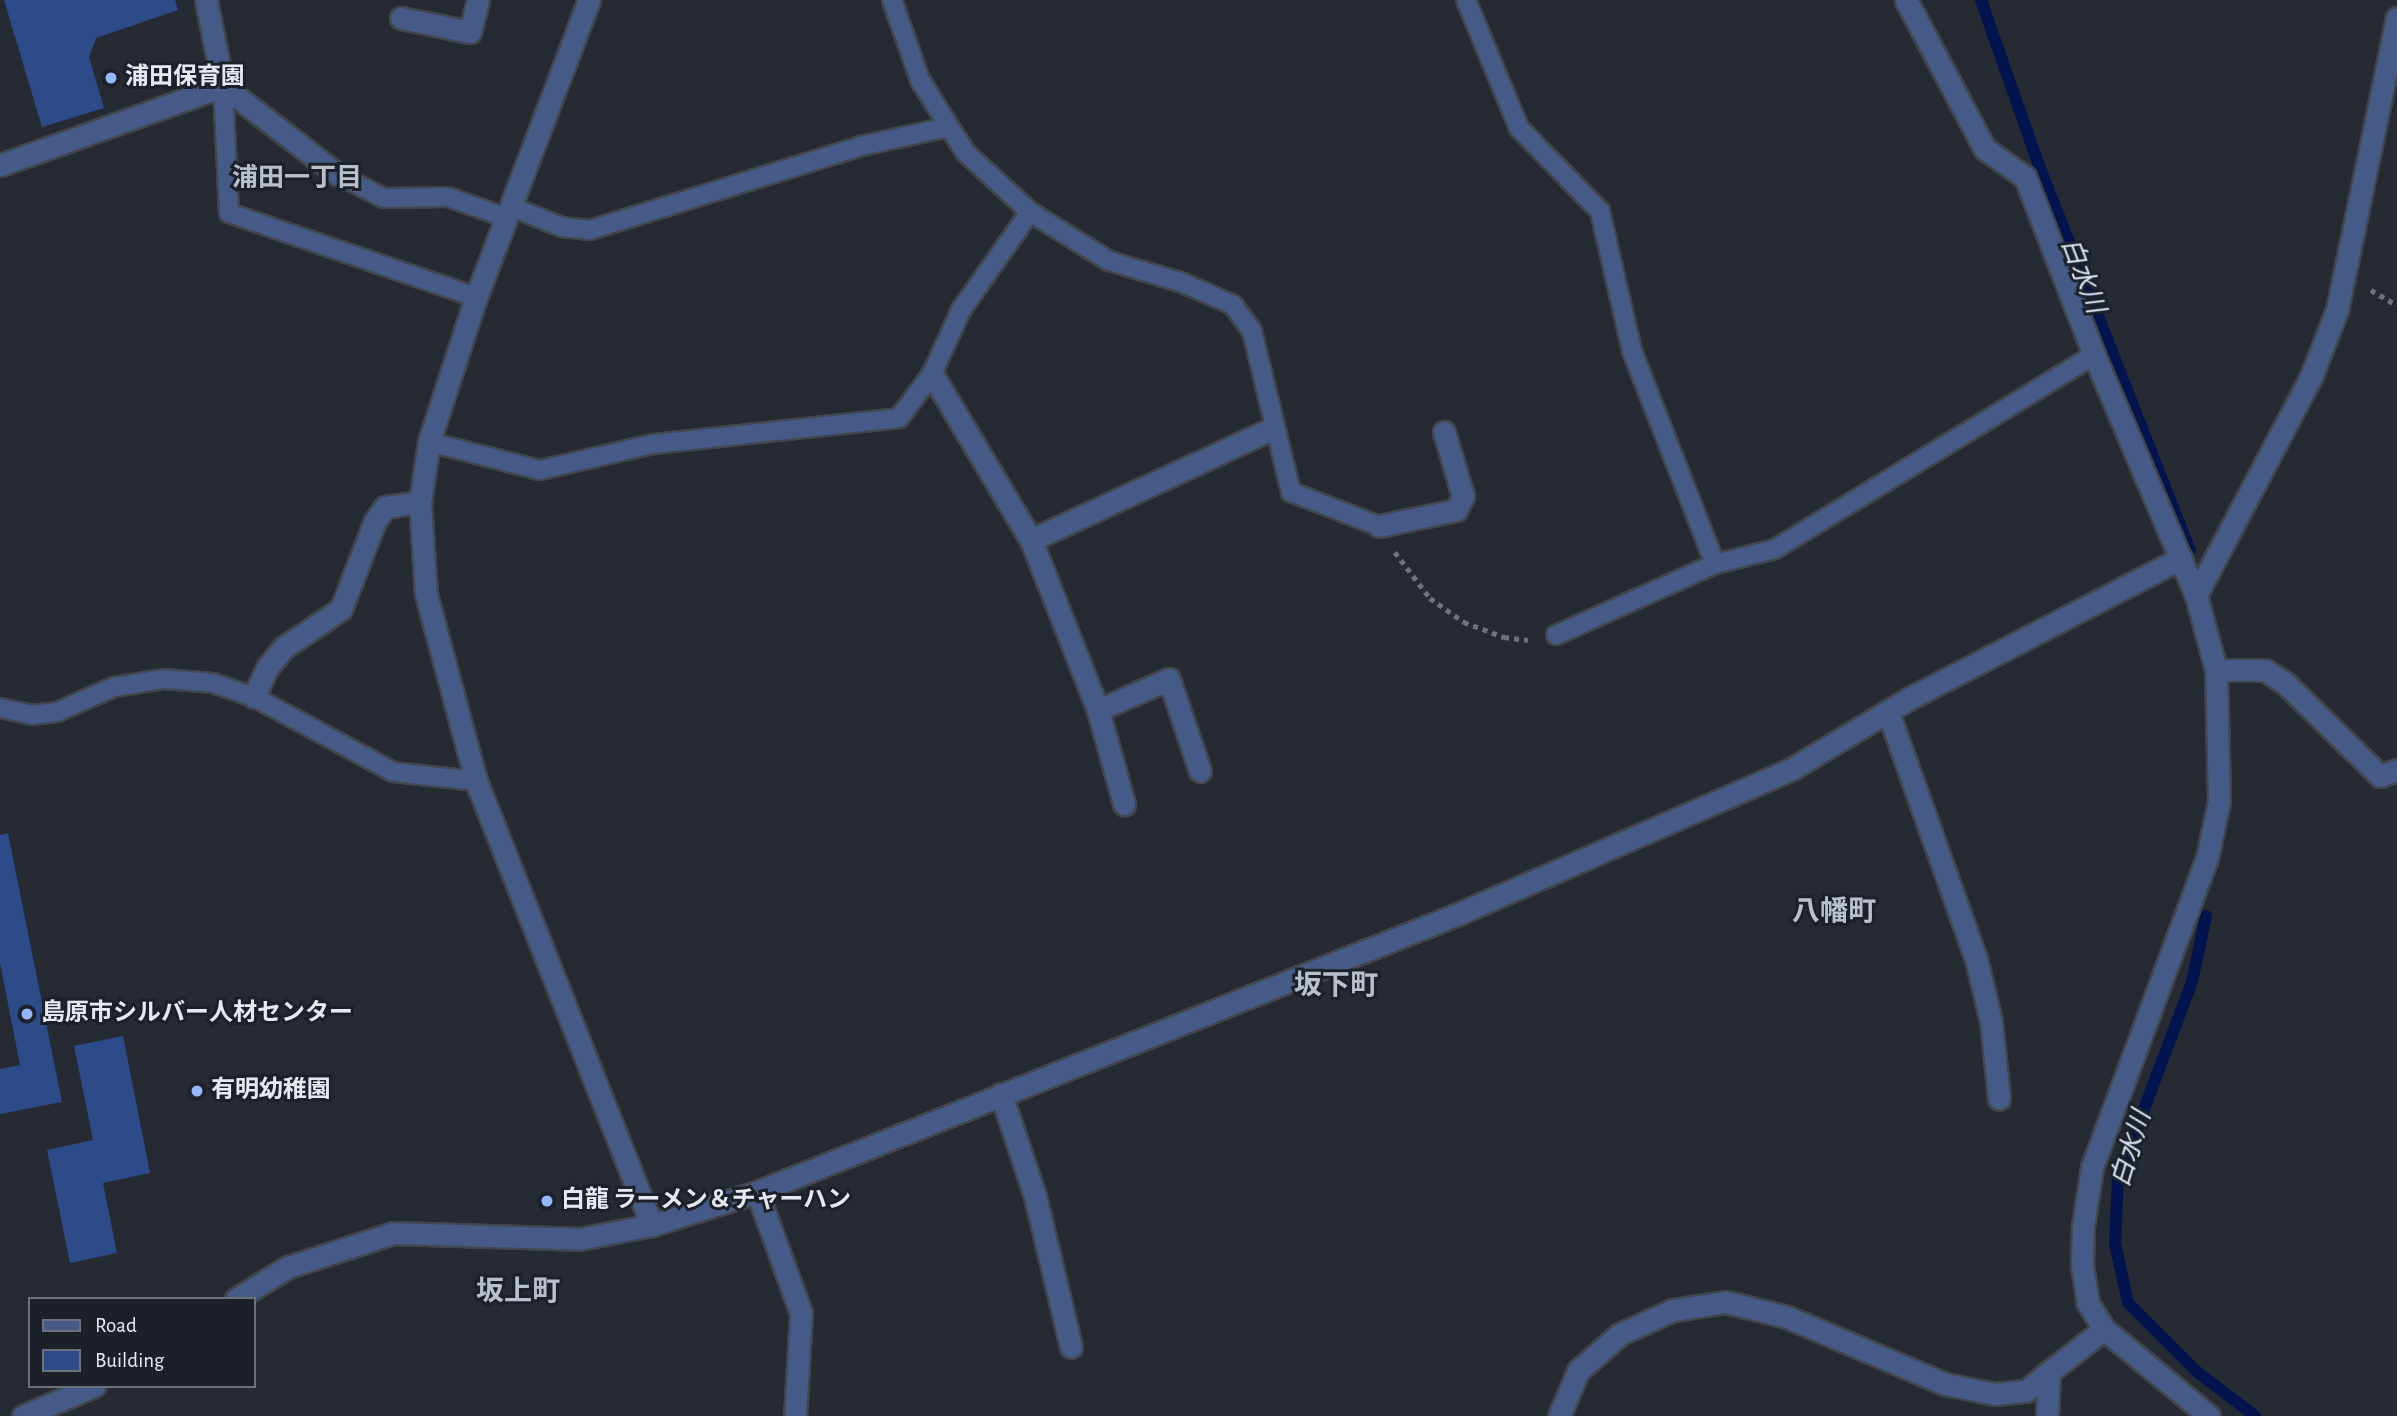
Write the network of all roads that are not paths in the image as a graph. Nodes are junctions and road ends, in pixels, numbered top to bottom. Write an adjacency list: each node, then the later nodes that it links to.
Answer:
1 (206, 0): 9 (street)
2 (478, 0): 7 (street)
3 (589, 0): 14 (street)
4 (892, 0): 10 (lane)
5 (1466, 0): 25 (lane)
6 (1906, 0): 16 (street)
7 (401, 18)
8 (2397, 18): 26 (street)
9 (223, 86): 11 (street); 12 (street); 15 (lane)
10 (948, 127): 13 (lane); 14 (lane)
11 (0, 165)
12 (337, 174): 14 (lane)
13 (1030, 212): 17 (lane); 18 (lane)
14 (510, 213): 15 (street)
15 (476, 297): 20 (street)
16 (2094, 355): 24 (street); 25 (lane)
17 (932, 373): 20 (lane); 23 (street)
18 (1273, 428): 22 (lane); 23 (street)
19 (1444, 432): 22 (street)
20 (429, 442): 21 (street)
21 (420, 502): 29 (street); 35 (street)
22 (1380, 526)
23 (1031, 540): 31 (street)
24 (2181, 558): 26 (street); 32 (street)
25 (1715, 564): 27 (lane)
26 (2198, 591): 28 (street)
27 (1556, 635)
28 (2216, 670): 34 (street); 42 (street)
29 (254, 697): 30 (lane); 35 (lane)
30 (0, 708)
31 (1098, 710): 33 (street); 36 (street)
32 (1888, 712): 37 (street); 38 (street)
33 (1200, 771)
34 (2397, 771)
35 (476, 781): 40 (street)
36 (1124, 804)
37 (1001, 1094): 39 (street); 43 (street)
38 (1999, 1099)
39 (757, 1192): 40 (street); 47 (street)
40 (652, 1225): 41 (street)
41 (239, 1297)
42 (2104, 1329): 44 (street); 50 (street)
43 (1071, 1347)
44 (2049, 1371): 48 (street); 49 (street)
45 (89, 1388): 46 (street)
46 (23, 1416)
47 (795, 1416)
48 (1559, 1416)
49 (2047, 1416)
50 (2209, 1416)

